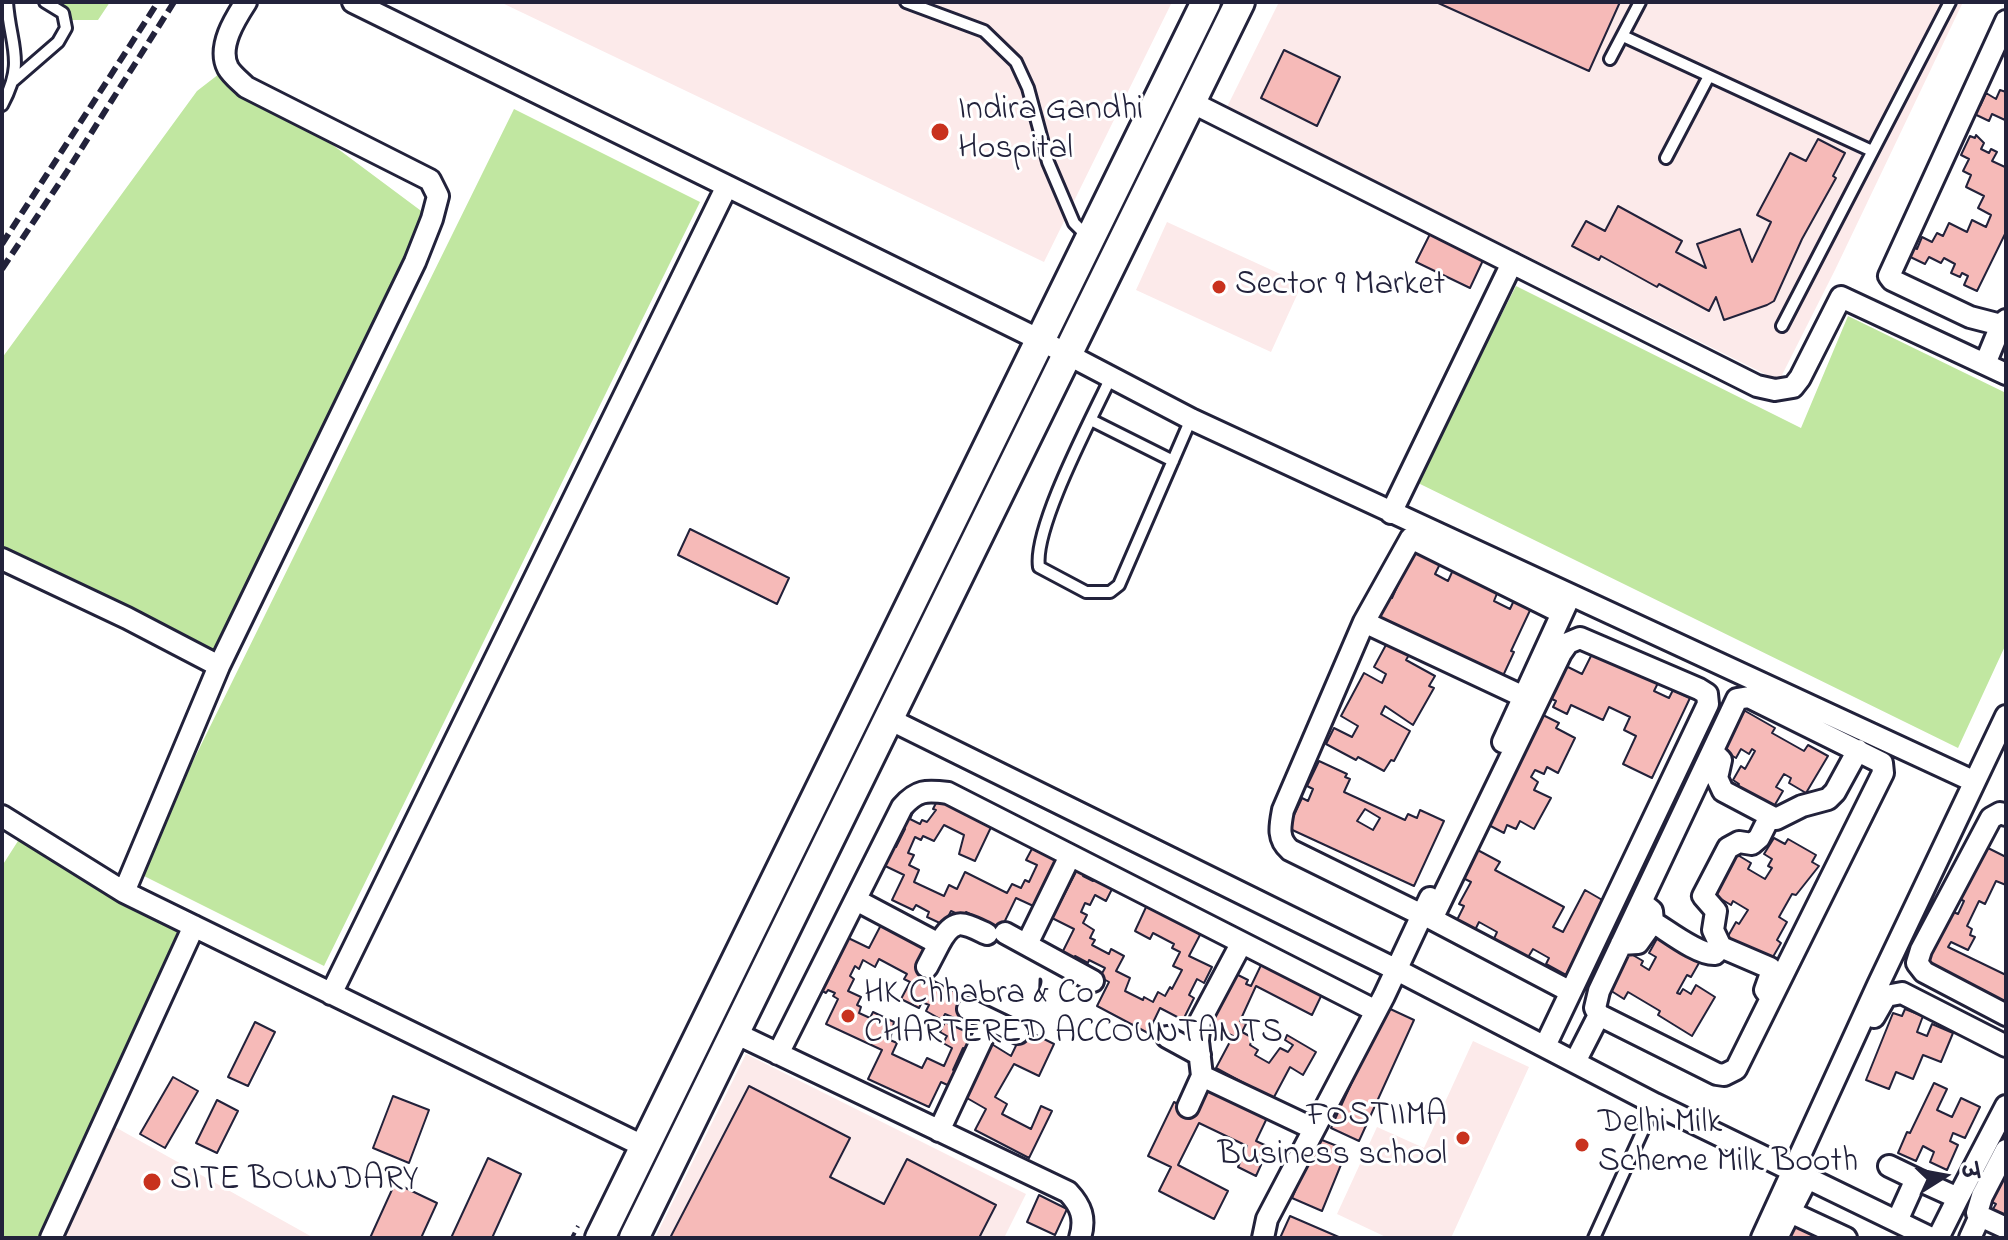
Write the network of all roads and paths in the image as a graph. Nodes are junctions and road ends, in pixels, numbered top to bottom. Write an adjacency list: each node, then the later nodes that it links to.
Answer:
1 (7, 2): 14 (lane)
2 (45, 2): 14 (lane)
3 (246, 2): 36 (street)
4 (353, 2): 19 (street)
5 (906, 2): 20 (lane)
6 (1206, 2): 20 (street)
7 (1240, 2): 15 (street)
8 (1640, 2): 11 (lane)
9 (1950, 2): 17 (lane)
10 (2006, 21): 22 (street)
11 (1623, 36): 12 (lane); 13 (lane)
12 (1610, 59)
13 (1709, 76): 17 (lane); 18 (lane)
14 (13, 81): 16 (lane)
15 (1191, 102): 21 (street); 25 (street)
16 (2, 105)
17 (1872, 151): 23 (lane)
18 (1666, 158)
19 (727, 186): 24 (street); 65 (street)
20 (1090, 240): 24 (street)
21 (1512, 263): 26 (street); 32 (street)
22 (2004, 322): 26 (street)
23 (1782, 326)
24 (1042, 341): 25 (street); 86 (street)
25 (1068, 354): 28 (street); 41 (street)
26 (1985, 364): 27 (street)
27 (2006, 374)
28 (1111, 377): 29 (street); 30 (lane)
29 (1191, 419): 31 (lane); 32 (street)
30 (1091, 420): 31 (lane); 31 (lane)
31 (1173, 461)
32 (1391, 513): 34 (street)
33 (2, 559): 36 (street)
34 (1566, 605): 35 (street); 37 (street); 39 (street)
35 (1364, 622): 39 (street); 52 (street)
36 (219, 666): 49 (street)
37 (1725, 667): 38 (street); 44 (street)
38 (1707, 694): 64 (street); 64 (street)
39 (1524, 697): 52 (street)
40 (2006, 716): 44 (street)
41 (889, 719): 61 (street); 72 (street)
42 (1858, 750): 43 (street); 47 (street); 66 (street)
43 (1712, 753): 47 (street); 51 (street)
44 (1973, 781): 63 (street)
45 (2006, 815): 70 (street)
46 (2, 816): 49 (street)
47 (1770, 816): 59 (street)
48 (1070, 856): 50 (street); 56 (street); 57 (street)
49 (124, 892): 54 (street)
50 (856, 900): 55 (street); 77 (street)
51 (1641, 902): 53 (street); 58 (street)
52 (1422, 915): 61 (street)
53 (1653, 922): 58 (street); 59 (street)
54 (194, 926): 65 (street); 96 (street)
55 (939, 944): 56 (street); 60 (street)
56 (1027, 944): 62 (street)
57 (1241, 944): 68 (street); 79 (street)
58 (1621, 944): 69 (street)
59 (1721, 947): 66 (street)
60 (927, 967)
61 (1397, 970): 68 (street); 75 (street)
62 (1093, 981)
63 (1885, 989): 76 (street); 80 (street); 89 (street)
64 (1569, 991): 75 (street)
65 (331, 994): 86 (street)
66 (1772, 996): 69 (street)
67 (968, 1009): 71 (street)
68 (1376, 1011): 84 (street)
69 (1599, 1015): 78 (street)
70 (2006, 1015)
71 (991, 1020): 73 (street); 85 (street)
72 (735, 1033): 77 (street); 98 (street)
73 (1018, 1033)
74 (1167, 1037): 79 (street)
75 (1545, 1046): 78 (street)
76 (2006, 1046)
77 (778, 1054): 85 (street)
78 (1575, 1062): 81 (street)
79 (1201, 1065): 83 (street); 84 (street)
80 (1849, 1067)
81 (1655, 1104): 89 (street); 101 (lane)
82 (2006, 1106): 91 (street)
83 (1188, 1107)
84 (1314, 1129): 100 (street)
85 (939, 1131): 99 (street)
86 (645, 1147): 97 (street)
87 (2006, 1150): 93 (street)
88 (1889, 1166): 90 (street)
89 (1800, 1173): 92 (street); 94 (street); 102 (street)
90 (1916, 1179): 91 (street); 94 (street)
91 (1958, 1198): 106 (street)
92 (1790, 1212): 103 (street); 104 (street)
93 (1980, 1216): 95 (street); 107 (street)
94 (1897, 1221): 105 (street)
95 (2006, 1228)
96 (51, 1238)
97 (600, 1238)
98 (634, 1238)
99 (1080, 1238)
100 (1263, 1238)
101 (1594, 1238)
102 (1762, 1238)
103 (1777, 1238)
104 (1846, 1238)
105 (1931, 1238)
106 (1938, 1238)
107 (1970, 1238)

